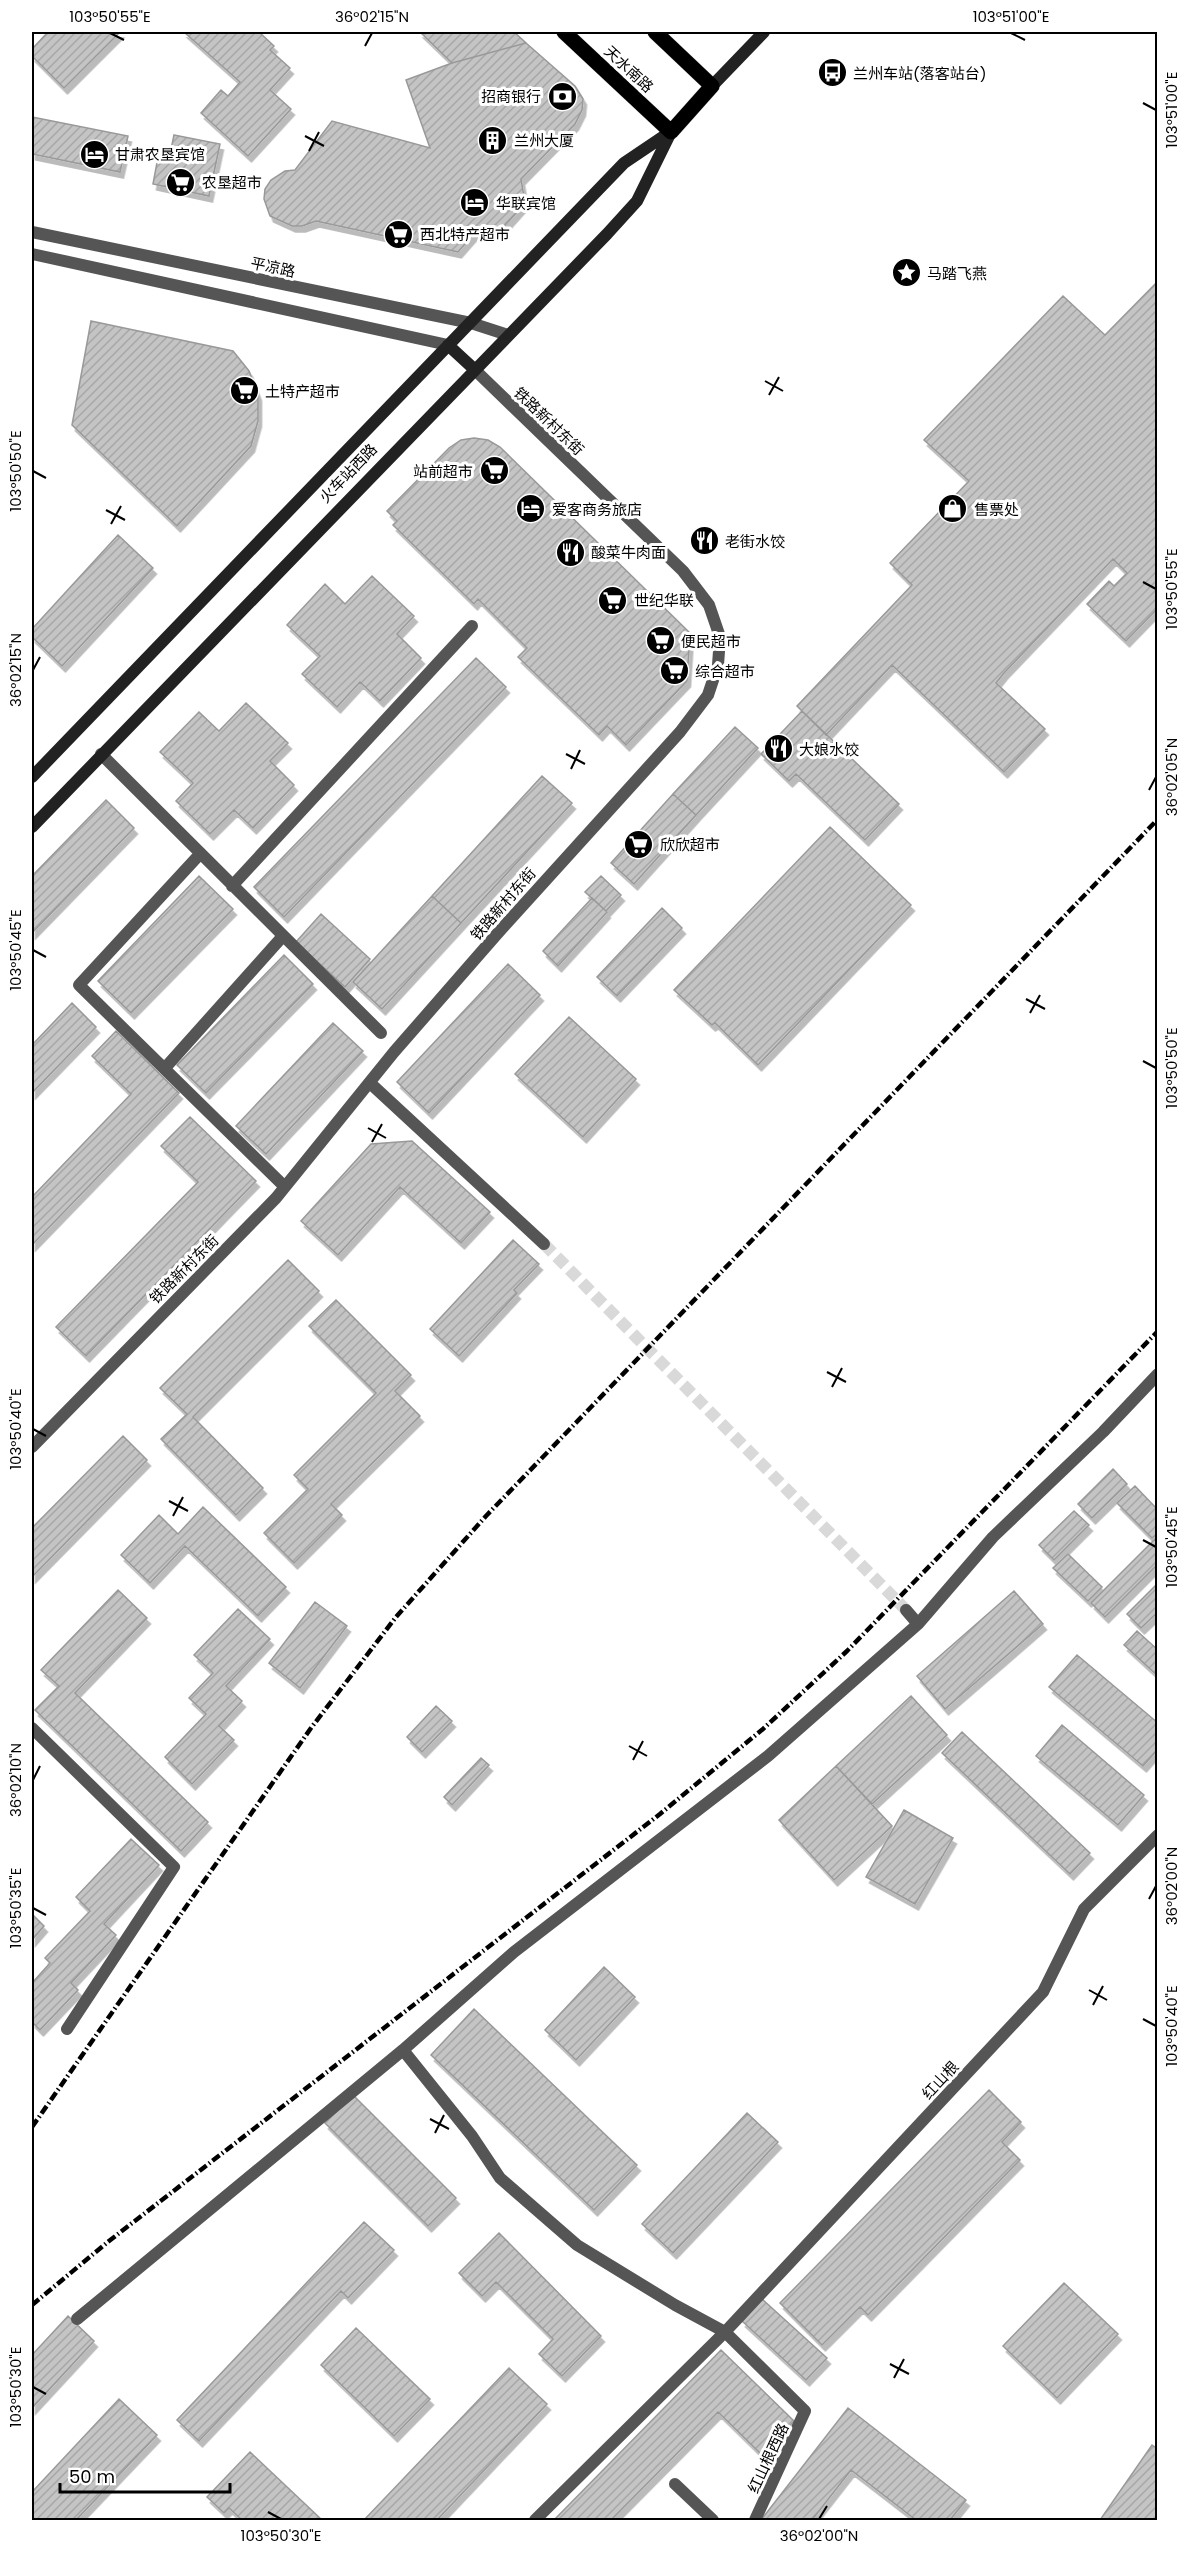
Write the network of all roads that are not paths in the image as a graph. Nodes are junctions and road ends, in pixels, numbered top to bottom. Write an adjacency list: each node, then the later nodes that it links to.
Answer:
1 (564, 32): 5 (main road, 天水南路)
2 (655, 32): 4 (main road)
3 (764, 32): 4 (main road)
4 (712, 86): 5 (main road, 火车站西路)
5 (670, 132): 8 (main road, 火车站西路); 9 (main road, 火车站西路)
6 (32, 232): 8 (street, 平凉路)
7 (32, 254): 10 (street)
8 (471, 323): 9 (street, 平凉路); 10 (main road, 火车站西路)
9 (508, 335): 11 (main road, 火车站西路)
10 (448, 345): 11 (main road); 14 (main road, 火车站西路)
11 (474, 369): 13 (main road, 火车站西路); 21 (street, 铁路新村东街)
12 (472, 626): 17 (street)
13 (101, 754): 15 (main road, 火车站西路); 16 (street)
14 (32, 777)
15 (32, 827)
16 (200, 854): 17 (street); 20 (street)
17 (232, 885): 18 (street)
18 (283, 936): 19 (street); 20 (street)
19 (381, 1033)
20 (165, 1068): 22 (street)
21 (370, 1083): 22 (street, 铁路新村东街); 23 (street)
22 (284, 1186): 25 (street, 铁路新村东街)
23 (544, 1244)
24 (1158, 1374): 27 (street)
25 (32, 1447)
26 (906, 1610): 27 (street)
27 (918, 1624): 31 (street)
28 (32, 1728): 30 (street)
29 (1158, 1835): 33 (street, 红山根)
30 (67, 2029)
31 (403, 2050): 32 (street); 33 (street)
32 (77, 2319)
33 (725, 2332): 35 (street, 红山根); 37 (street, 红山根西路)
34 (675, 2484): 36 (street)
35 (535, 2520)
36 (714, 2520)
37 (755, 2520)

